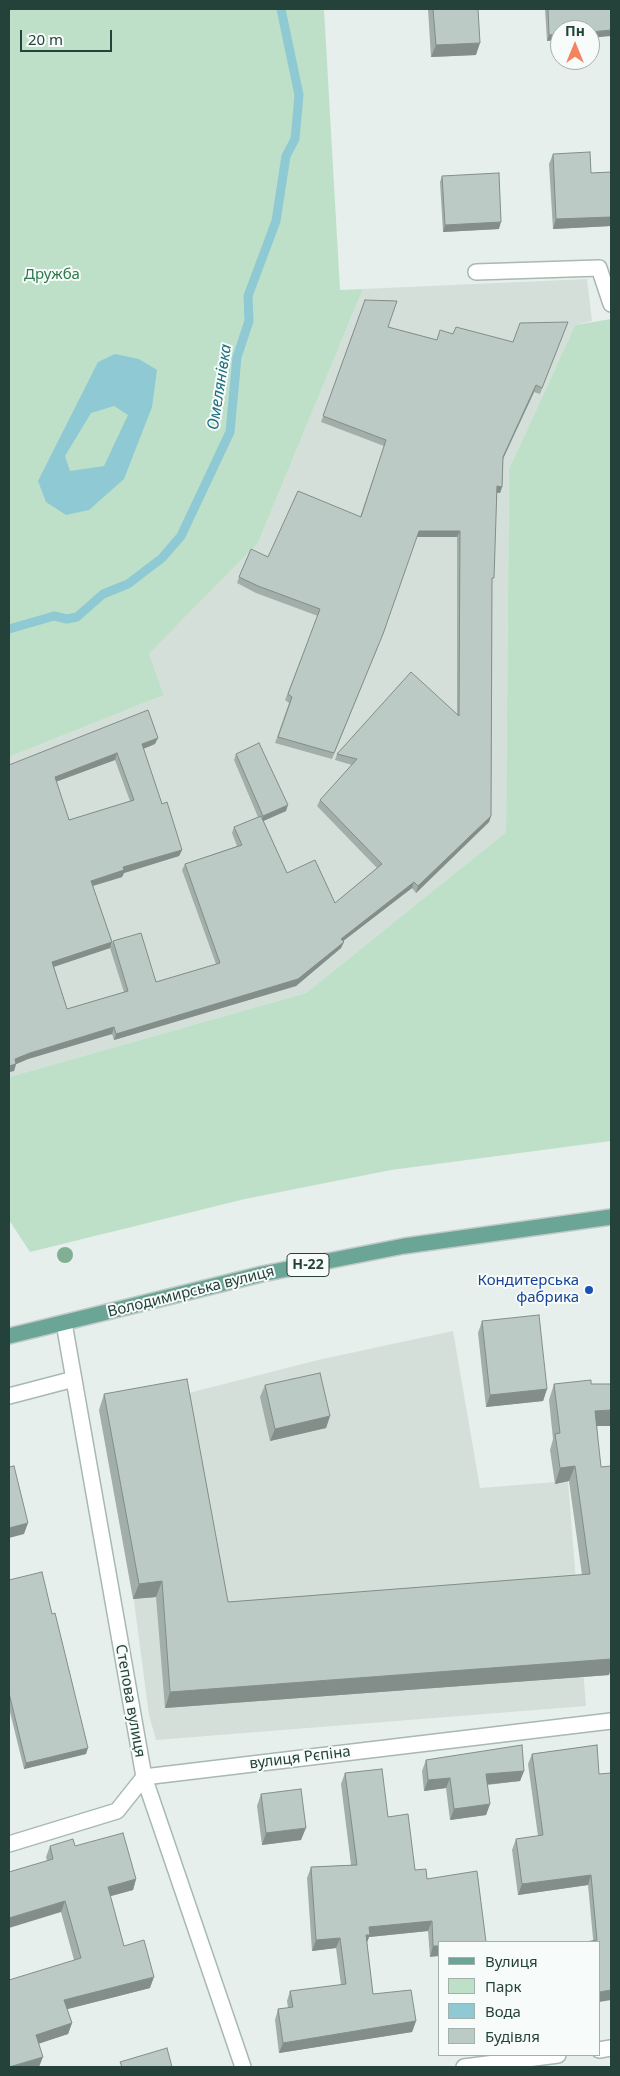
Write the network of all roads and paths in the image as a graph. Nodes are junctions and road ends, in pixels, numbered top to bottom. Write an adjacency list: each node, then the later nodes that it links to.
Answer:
1 (476, 272): 2 (street)
2 (611, 304)
3 (611, 1217): 4 (main road, Володимирська вулиця / Н-22)
4 (64, 1322): 5 (main road, Володимирська вулиця / Н-22); 6 (street, Степова вулиця)
5 (9, 1336)
6 (74, 1379): 7 (street); 9 (street, Степова вулиця)
7 (9, 1396)
8 (611, 1721): 9 (street, вулиця Рєпіна)
9 (144, 1777): 10 (street); 12 (street, Степова вулиця)
10 (9, 1844)
11 (550, 2056): 13 (street)
12 (243, 2067)
13 (464, 2067)

